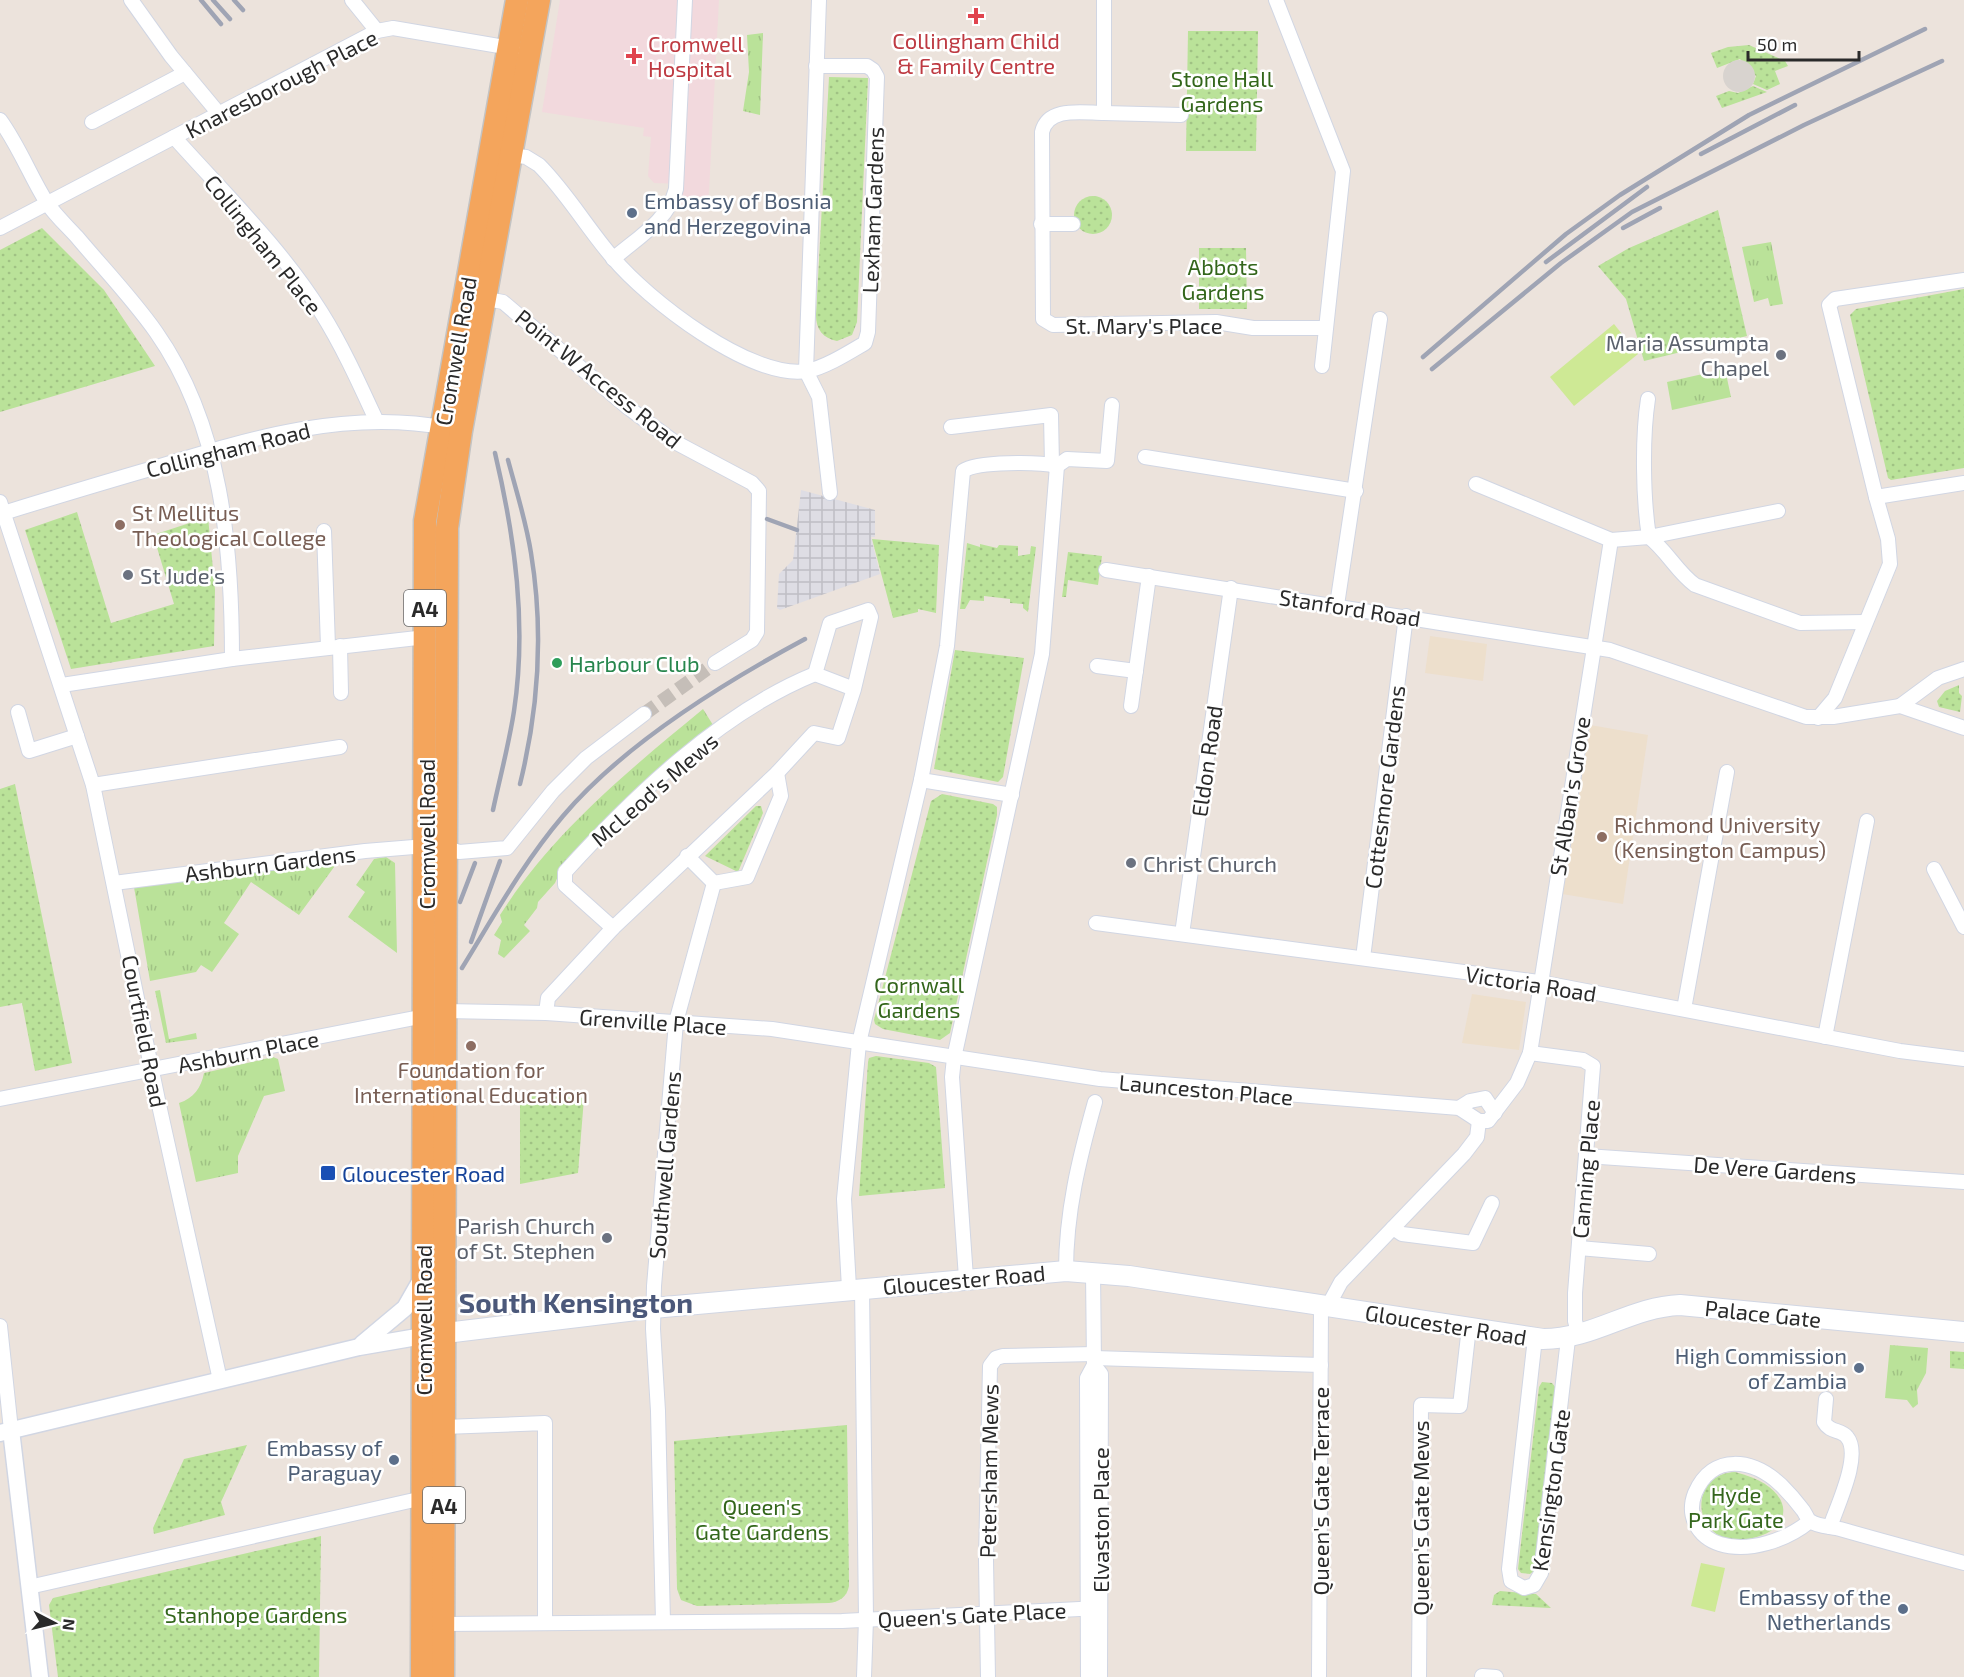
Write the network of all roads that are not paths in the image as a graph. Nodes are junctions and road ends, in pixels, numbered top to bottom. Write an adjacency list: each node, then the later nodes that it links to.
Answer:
1 (131, 0): 12 (street)
2 (352, 0): 9 (street)
3 (517, 0): 10 (highway, Cromwell Road / A4)
4 (539, 0): 10 (highway, Cromwell Road / A4)
5 (685, 0): 24 (street)
6 (819, 0): 11 (street)
7 (1104, 0): 13 (street)
8 (1276, 0): 28 (street)
9 (377, 31): 10 (street, Knaresborough Place); 14 (street, Knaresborough Place)
10 (519, 50): 19 (highway, Cromwell Road / A4); 35 (highway, Cromwell Road / A4)
11 (816, 66): 30 (street); 30 (street, Lexham Gardens)
12 (185, 73): 14 (street); 17 (street)
13 (1104, 113): 15 (street); 21 (street, St. Mary's Place)
14 (220, 115): 18 (street, Knaresborough Place)
15 (1181, 115)
16 (0, 120): 20 (street)
17 (92, 122)
18 (174, 137): 20 (street, Knaresborough Place); 33 (street, Collingham Place)
19 (511, 155): 24 (street); 26 (highway, Cromwell Road / A4)
20 (48, 204): 23 (street, Knaresborough Place); 36 (street)
21 (1041, 224): 22 (street); 28 (street, St. Mary's Place)
22 (1073, 224)
23 (0, 228)
24 (613, 259): 30 (street)
25 (1964, 280): 43 (street)
26 (486, 299): 35 (highway, Cromwell Road / A4); 59 (street, Point W Access Road)
27 (1380, 319): 41 (street)
28 (1326, 328): 29 (street)
29 (1322, 366)
30 (806, 371): 42 (street)
31 (1648, 399): 47 (street)
32 (1112, 405): 38 (street)
33 (377, 422): 35 (street, Collingham Road); 36 (street, Collingham Road)
34 (951, 427): 38 (street)
35 (452, 429): 55 (highway, Cromwell Road / A4); 81 (highway, Cromwell Road / A4)
36 (209, 451): 44 (street, Collingham Road); 58 (street)
37 (1145, 457): 41 (street)
38 (1054, 466): 77 (street); 79 (street)
39 (1964, 483): 43 (street)
40 (1476, 484): 48 (street)
41 (1356, 491): 52 (street)
42 (830, 493)
43 (1876, 497): 54 (street)
44 (1, 510): 64 (street, Courtfield Road)
45 (1779, 511): 47 (street)
46 (324, 531): 56 (street)
47 (1649, 537): 48 (street); 54 (street)
48 (1611, 540): 57 (street, St Alban's Grove)
49 (1106, 570): 50 (street, Stanford Road)
50 (1149, 576): 51 (street, Stanford Road); 62 (street)
51 (1231, 588): 52 (street, Stanford Road); 89 (street, Eldon Road)
52 (1337, 605): 53 (street, Stanford Road)
53 (1406, 616): 57 (street, Stanford Road); 90 (street, Cottesmore Gardens)
54 (1865, 622): 71 (street)
55 (426, 637): 56 (street); 81 (highway, Cromwell Road / A4)
56 (334, 646): 58 (street); 66 (street)
57 (1593, 647): 71 (street, Stanford Road); 91 (street, St Alban's Grove)
58 (232, 659): 64 (street)
59 (715, 663)
60 (1097, 666): 62 (street)
61 (1964, 669): 68 (street)
62 (1136, 671): 67 (street)
63 (815, 674): 65 (street); 65 (street); 88 (street, McLeod's Mews)
64 (62, 685): 73 (street, Courtfield Road)
65 (854, 688): 75 (street)
66 (341, 693)
67 (1131, 706)
68 (1900, 706): 71 (street); 72 (street)
69 (18, 712): 73 (street)
70 (644, 714): 81 (street)
71 (1818, 718)
72 (1964, 728)
73 (77, 736): 78 (street, Courtfield Road)
74 (340, 747): 78 (street)
75 (777, 772): 82 (street); 85 (street)
76 (1727, 772): 92 (street)
77 (921, 780): 79 (street); 97 (street)
78 (93, 786): 84 (street, Courtfield Road)
79 (1012, 795): 99 (street)
80 (1867, 822): 96 (street)
81 (436, 847): 84 (street, Ashburn Gardens); 94 (highway, Cromwell Road / A4)
82 (687, 856): 85 (street); 88 (street)
83 (1934, 869): 87 (street)
84 (114, 883): 101 (street, Courtfield Road)
85 (714, 883): 95 (street, Southwell Gardens)
86 (1096, 923): 89 (street, Victoria Road)
87 (1964, 927)
88 (613, 928): 93 (street)
89 (1182, 934): 90 (street, Victoria Road)
90 (1363, 958): 91 (street, Victoria Road)
91 (1539, 982): 92 (street, Victoria Road); 98 (street, St Alban's Grove)
92 (1684, 1009): 96 (street, Victoria Road)
93 (546, 1013): 94 (street, Grenville Place); 95 (street, Grenville Place)
94 (435, 1014): 101 (street, Ashburn Place); 115 (highway, Cromwell Road / A4); 123 (highway, Cromwell Road / A4)
95 (676, 1022): 97 (street, Grenville Place); 119 (street, Southwell Gardens)
96 (1825, 1036): 100 (street, Victoria Road)
97 (860, 1043): 99 (street); 117 (street)
98 (1530, 1053): 105 (street, St Alban's Grove); 107 (street, Canning Place)
99 (954, 1058): 104 (street, Launceston Place); 116 (street)
100 (1964, 1059)
101 (153, 1070): 102 (street, Ashburn Place); 129 (street, Courtfield Road)
102 (0, 1099)
103 (1095, 1102): 113 (street)
104 (1460, 1108): 105 (street, Launceston Place); 106 (street, Launceston Place)
105 (1495, 1113): 106 (street)
106 (1479, 1121): 110 (street)
107 (1586, 1156): 108 (street, De Vere Gardens); 111 (street, Canning Place)
108 (1964, 1182)
109 (1492, 1203): 110 (street)
110 (1394, 1228): 118 (street)
111 (1579, 1248): 112 (street); 124 (street, Canning Place)
112 (1649, 1254)
113 (1066, 1271): 114 (main road, Gloucester Road); 116 (main road, Gloucester Road)
114 (1093, 1272): 118 (main road, Gloucester Road); 127 (street, Elvaston Place)
115 (423, 1275): 123 (highway, Cromwell Road / A4); 126 (street, Gloucester Road)
116 (966, 1278): 117 (main road, Gloucester Road)
117 (855, 1288): 119 (main road, Gloucester Road); 140 (street)
118 (1324, 1306): 121 (main road, Gloucester Road); 128 (street, Queen's Gate Terrace)
119 (653, 1308): 123 (main road, Gloucester Road); 141 (street)
120 (0, 1326): 132 (street)
121 (1469, 1327): 125 (main road, Gloucester Road); 152 (street, Queen's Gate Mews)
122 (1964, 1332): 124 (main road, Palace Gate)
123 (434, 1335): 126 (street, Gloucester Road); 131 (highway, Cromwell Road / A4); 133 (highway, Cromwell Road / A4)
124 (1574, 1337): 125 (main road, Gloucester Road); 125 (street, Kensington Gate)
125 (1535, 1338)
126 (359, 1347): 129 (street, Gloucester Road)
127 (1094, 1359): 128 (street); 138 (street, Elvaston Place); 139 (street, Petersham Mews)
128 (1321, 1365): 151 (street, Queen's Gate Terrace)
129 (220, 1380): 132 (street, Gloucester Road)
130 (1826, 1399): 135 (street)
131 (444, 1427): 142 (street); 143 (highway, Cromwell Road / A4)
132 (5, 1431): 137 (street)
133 (423, 1498): 137 (street); 145 (highway, Cromwell Road / A4)
134 (1810, 1521): 134 (street); 135 (street)
135 (1830, 1527): 136 (street)
136 (1964, 1563)
137 (29, 1587): 144 (street)
138 (1094, 1609): 139 (street, Queen's Gate Place); 149 (street, Elvaston Place); 150 (street, Elvaston Place)
139 (987, 1612): 140 (street, Queen's Gate Place); 148 (street)
140 (866, 1619): 141 (street); 147 (street, Queen's Gate Place)
141 (663, 1622): 142 (street)
142 (544, 1623): 143 (street)
143 (443, 1624): 146 (highway, Cromwell Road / A4)
144 (40, 1677)
145 (422, 1677)
146 (443, 1677)
147 (864, 1677)
148 (988, 1677)
149 (1088, 1677)
150 (1100, 1677)
151 (1319, 1677)
152 (1419, 1677)

